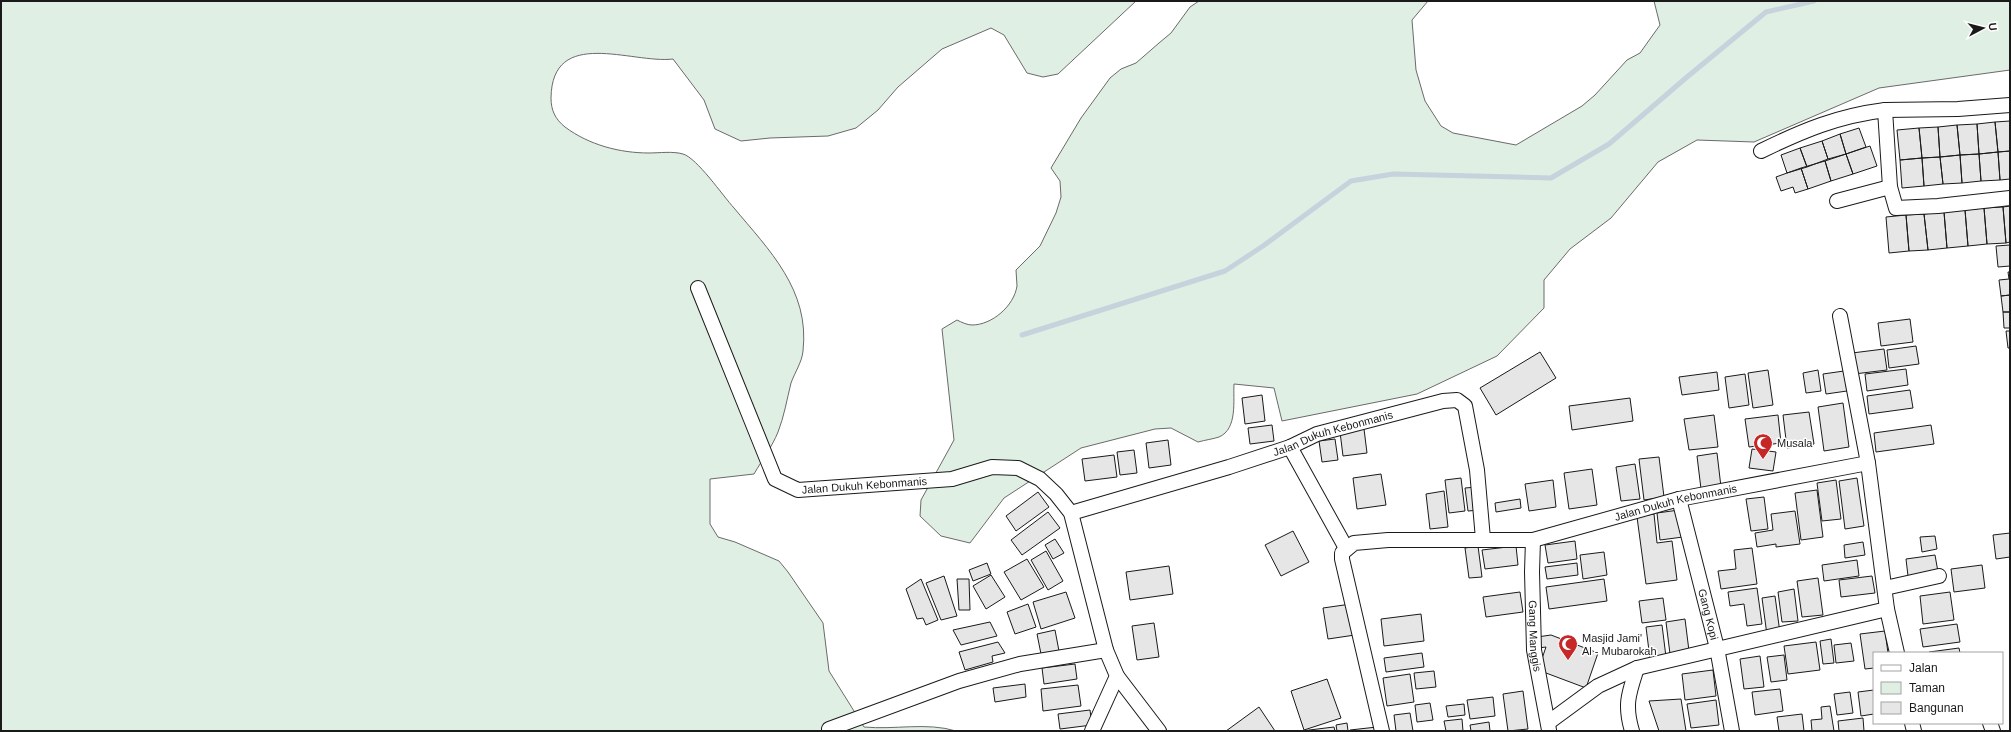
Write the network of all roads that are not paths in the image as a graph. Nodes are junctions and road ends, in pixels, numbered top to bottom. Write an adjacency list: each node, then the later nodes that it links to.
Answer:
1 (2010, 105): 2 (street)
2 (1885, 110): 3 (street); 4 (street)
3 (1761, 151)
4 (1890, 187): 5 (street); 6 (street)
5 (2010, 198)
6 (1837, 201)
7 (698, 288): 12 (street, Jalan Dukuh Kebonmanis)
8 (1840, 316): 10 (street)
9 (1290, 447): 12 (street, Jalan Dukuh Kebonmanis); 13 (street, Jalan Dukuh Kebonmanis); 15 (street)
10 (1868, 463): 11 (street, Jalan Dukuh Kebonmanis); 17 (street)
11 (1679, 499): 14 (street, Jalan Dukuh Kebonmanis); 19 (street, Gang Kopi)
12 (1071, 513): 20 (street, Jalan Dukuh Kebonmanis)
13 (1483, 539): 14 (street, Jalan Dukuh Kebonmanis); 15 (street, Jalan Dukuh Kebonmanis)
14 (1534, 540): 24 (street, Gang Manggis)
15 (1346, 548): 28 (street)
16 (1939, 576): 17 (street)
17 (1885, 588): 18 (street)
18 (1887, 609): 19 (street); 21 (street)
19 (1717, 648): 22 (street); 30 (street, Gang Kopi)
20 (1106, 650): 23 (street, Jalan Dukuh Kebonmanis); 25 (street)
21 (1897, 652)
22 (1637, 668): 24 (street); 29 (street)
23 (1117, 676): 26 (street); 27 (street, Jalan Dukuh Kebonmanis)
24 (1549, 726)
25 (829, 729)
26 (1092, 731)
27 (1159, 731)
28 (1382, 731)
29 (1632, 731)
30 (1732, 731)

